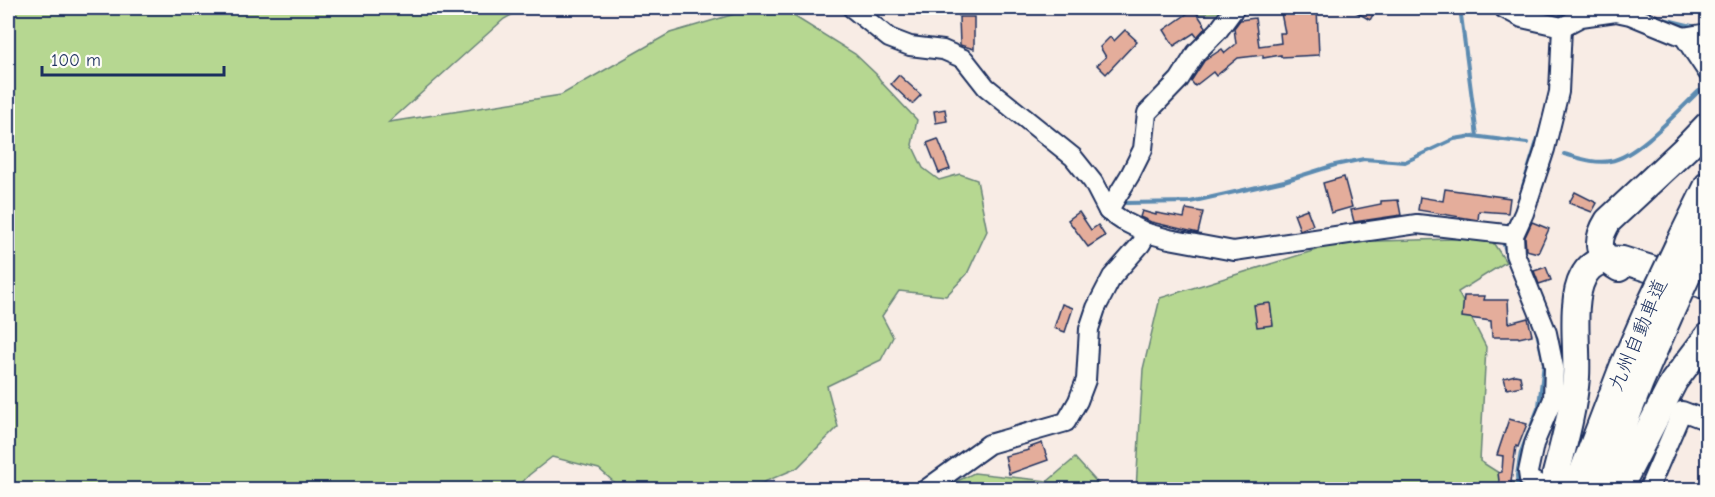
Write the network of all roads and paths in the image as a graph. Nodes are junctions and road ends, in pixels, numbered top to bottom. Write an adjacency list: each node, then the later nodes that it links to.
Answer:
1 (852, 8): 10 (street)
2 (1235, 8): 10 (street)
3 (1503, 8): 4 (street)
4 (1556, 26): 6 (street); 13 (street)
5 (1707, 33): 6 (street)
6 (1684, 37): 7 (street)
7 (1707, 73)
8 (1707, 125): 15 (highway)
9 (1707, 184): 14 (highway, 九州自動車道)
10 (1108, 211): 12 (street)
11 (1707, 231): 14 (highway, 九州自動車道)
12 (1147, 233): 13 (street); 22 (street)
13 (1507, 234): 21 (street)
14 (1687, 250): 18 (highway, 九州自動車道, bridge)
15 (1605, 260): 16 (highway); 17 (highway); 21 (highway)
16 (1707, 287)
17 (1707, 298)
18 (1661, 307): 23 (highway, 九州自動車道); 24 (highway, 九州自動車道)
19 (1707, 336): 25 (highway)
20 (1707, 421): 26 (street)
21 (1547, 488)
22 (926, 489)
23 (1576, 489)
24 (1598, 489)
25 (1618, 489)
26 (1648, 489)

